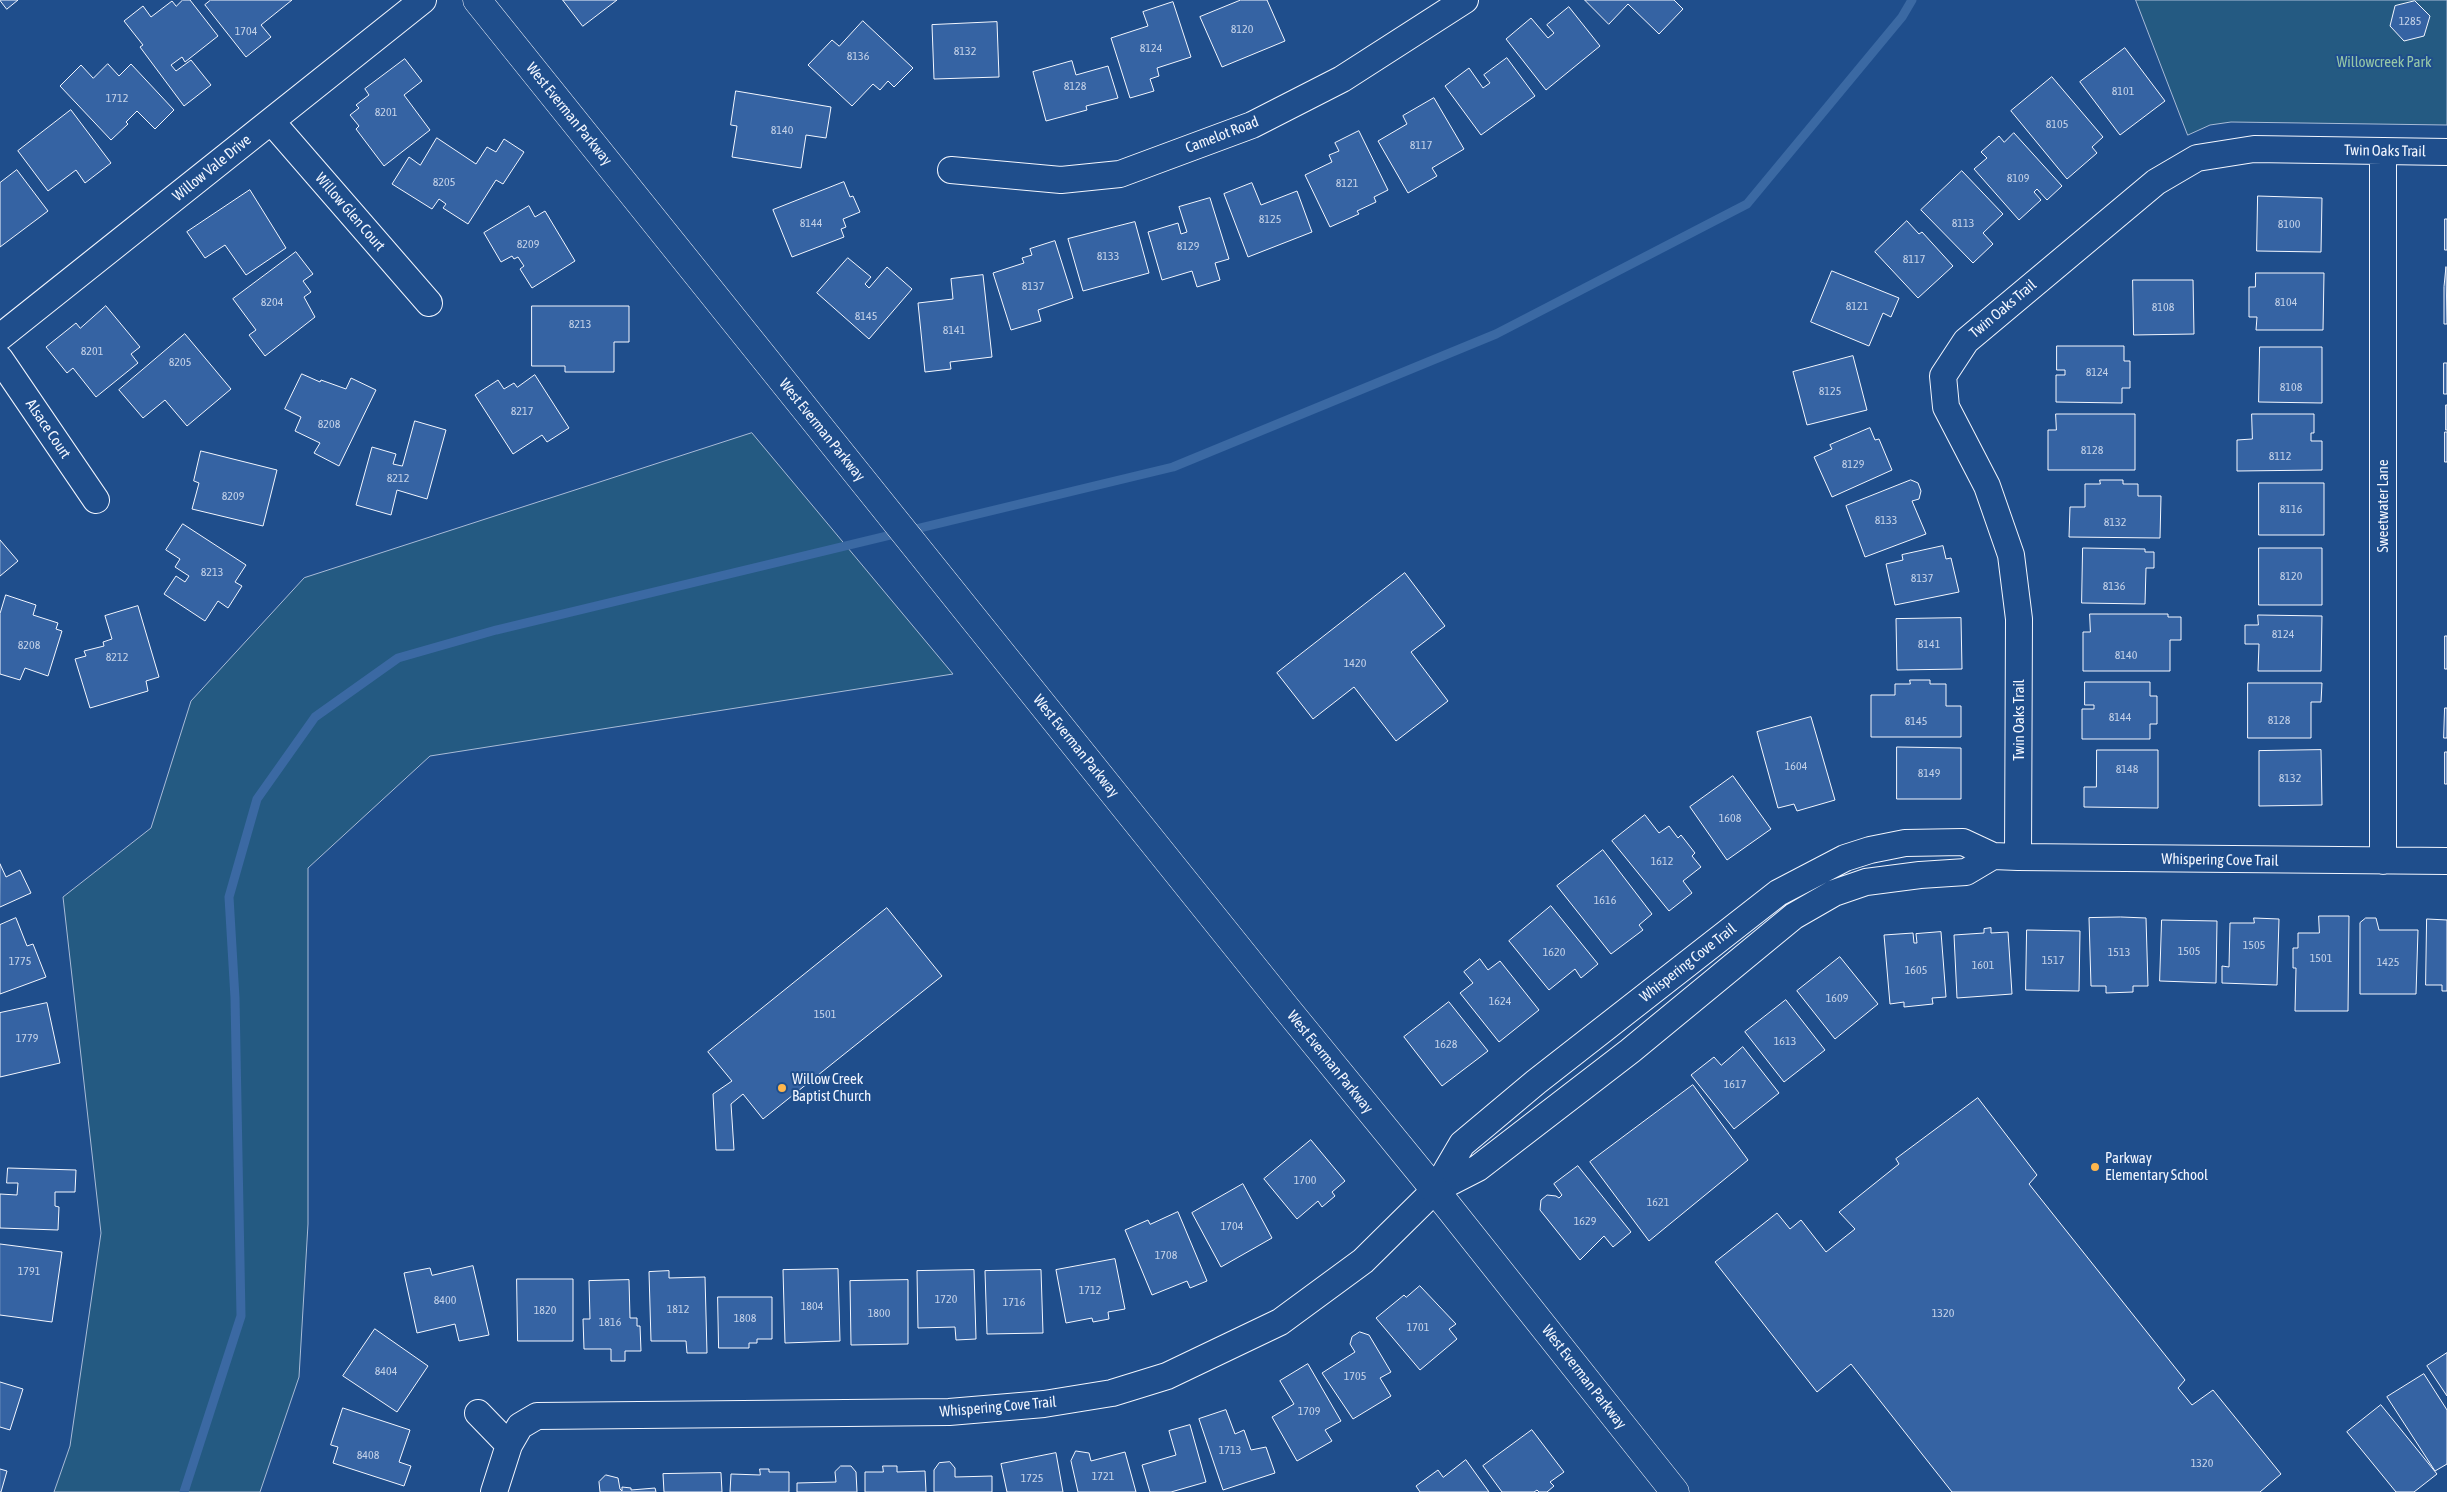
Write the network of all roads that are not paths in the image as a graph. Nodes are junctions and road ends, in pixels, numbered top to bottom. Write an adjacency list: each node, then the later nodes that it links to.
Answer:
1 (423, 0): 4 (street, Willow Vale Drive)
2 (477, 0): 19 (street, West Everman Parkway)
3 (1465, 0): 7 (street, Camelot Road)
4 (271, 121): 8 (street, Willow Glen Court); 9 (street, Willow Vale Drive)
5 (2382, 151): 6 (street, Twin Oaks Trail); 12 (street, Twin Oaks Trail); 13 (street, Sweetwater Lane)
6 (2447, 152)
7 (951, 170)
8 (429, 303)
9 (0, 337)
10 (0, 359): 11 (street, Alsace Court)
11 (96, 500)
12 (2006, 856): 13 (street, Whispering Cove Trail); 15 (street, Whispering Cove Trail); 16 (street, Whispering Cove Trail)
13 (2382, 862): 14 (street, Whispering Cove Trail)
14 (2447, 862)
15 (1738, 925): 16 (street); 17 (street, Whispering Cove Trail)
16 (1756, 947): 18 (street, Whispering Cove Trail)
17 (1536, 1082): 18 (street); 19 (street, Whispering Cove Trail)
18 (1555, 1107): 19 (street, Whispering Cove Trail)
19 (1435, 1190): 21 (street, Whispering Cove Trail); 22 (street, West Everman Parkway)
20 (478, 1414): 21 (street)
21 (509, 1445): 23 (street, Whispering Cove Trail)
22 (1665, 1488)
23 (494, 1492)

